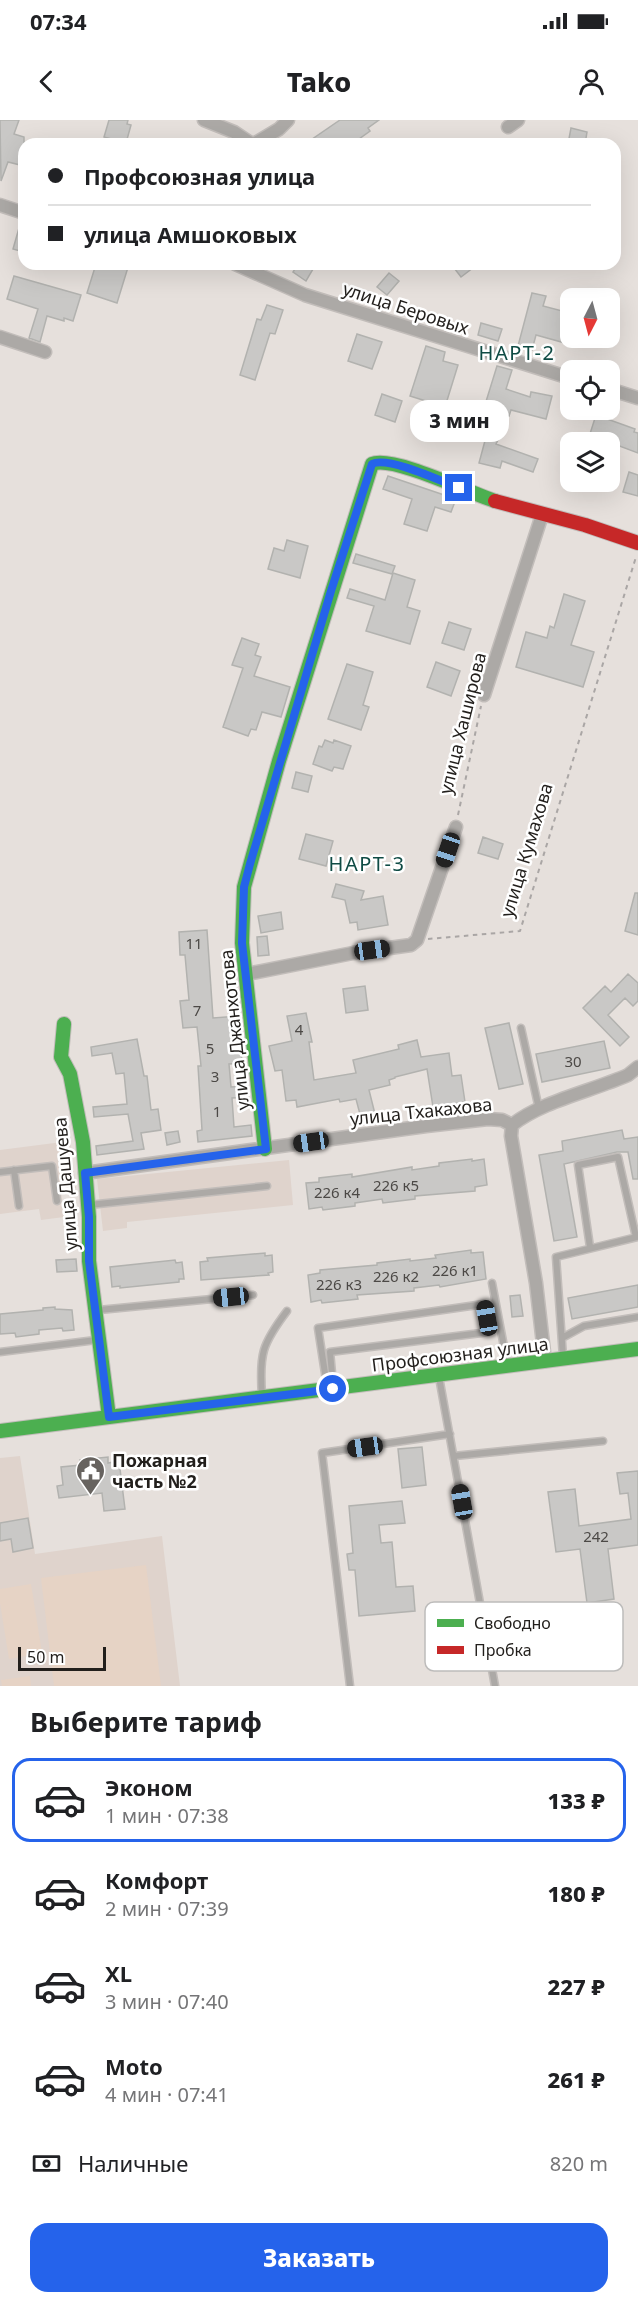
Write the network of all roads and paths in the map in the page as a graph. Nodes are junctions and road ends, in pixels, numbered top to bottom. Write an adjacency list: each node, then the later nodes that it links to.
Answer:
1 (204, 120): 3 (street)
2 (288, 120): 4 (street)
3 (244, 138)
4 (263, 138)
5 (0, 205): 6 (street)
6 (18, 211)
7 (249, 270): 10 (street, улица Беровых)
8 (0, 337): 9 (street)
9 (45, 352)
10 (560, 375)
11 (620, 392): 12 (street)
12 (638, 398)
13 (542, 515): 14 (street); 16 (street, улица Хаширова); 19 (street, улица Джанхотова)
14 (638, 543)
15 (638, 549): 18 (path, улица Кумахова)
16 (483, 695): 17 (path, улица Хаширова)
17 (456, 827): 18 (street)
18 (417, 940): 19 (street)
19 (247, 974): 25 (street, улица Джанхотова)
20 (64, 1024): 28 (street, улица Дашуева)
21 (521, 1028): 23 (lane)
22 (638, 1067): 23 (street, улица Тхакахова)
23 (539, 1109): 24 (street, улица Тхакахова)
24 (512, 1125): 25 (street, улица Тхакахова); 45 (street)
25 (266, 1149): 28 (street)
26 (14, 1170): 27 (lane); 30 (lane); 32 (lane)
27 (0, 1172)
28 (85, 1173): 31 (street, улица Дашуева)
29 (267, 1186): 31 (lane)
30 (57, 1201)
31 (88, 1205): 37 (street, улица Дашуева)
32 (19, 1206)
33 (637, 1237): 34 (lane); 34 (lane)
34 (590, 1247): 40 (lane)
35 (492, 1283): 46 (lane)
36 (253, 1295): 37 (lane)
37 (96, 1311): 41 (street, улица Дашуева)
38 (287, 1311): 49 (lane)
39 (638, 1317): 40 (lane)
40 (562, 1338): 44 (lane)
41 (99, 1340): 43 (lane); 50 (street, улица Дашуева)
42 (638, 1349): 44 (street, Профсоюзная улица)
43 (0, 1352)
44 (564, 1359): 45 (street, Профсоюзная улица)
45 (545, 1361): 46 (street, Профсоюзная улица)
46 (507, 1366): 47 (street, Профсоюзная улица)
47 (439, 1375): 48 (street, Профсоюзная улица); 52 (lane)
48 (330, 1389): 48 (lane); 49 (street, Профсоюзная улица)
49 (262, 1398): 50 (street, Профсоюзная улица)
50 (109, 1417): 51 (street, Профсоюзная улица)
51 (0, 1431)
52 (450, 1434): 54 (lane); 57 (lane)
53 (603, 1441): 54 (lane)
54 (454, 1456): 55 (lane)
55 (480, 1602)
56 (492, 1671): 58 (lane)
57 (351, 1686)
58 (495, 1686)

